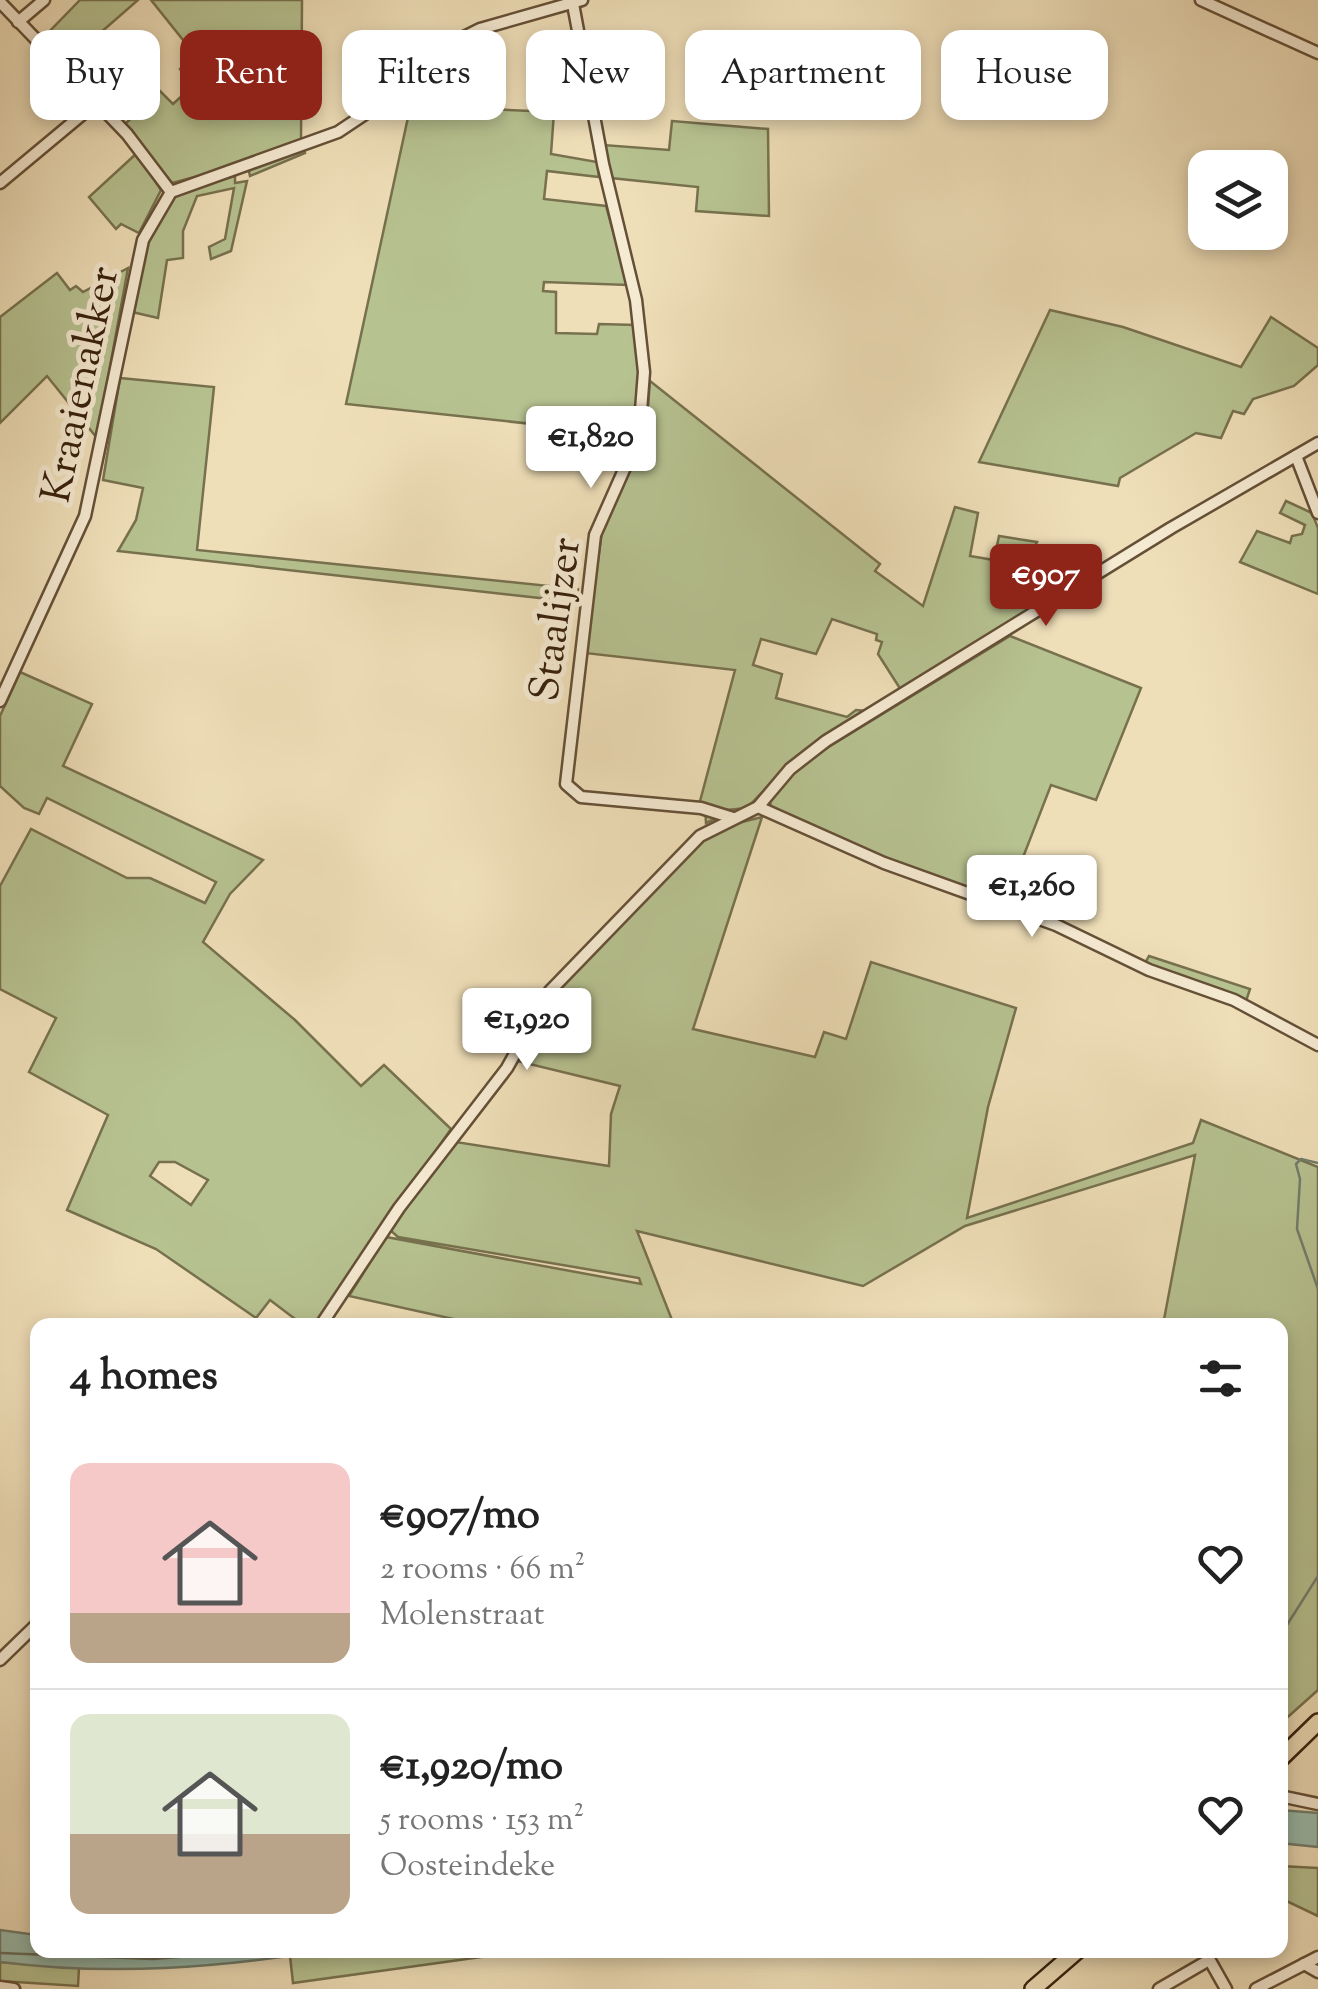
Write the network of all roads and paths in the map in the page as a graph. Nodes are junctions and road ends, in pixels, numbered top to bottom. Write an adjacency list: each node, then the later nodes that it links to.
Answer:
1 (44, 0): 5 (street)
2 (1201, 0): 7 (street)
3 (0, 2): 5 (street)
4 (577, 2): 11 (street, Staalijzer); 17 (street, Staalijzer)
5 (18, 22): 6 (street)
6 (30, 34)
7 (1318, 53)
8 (76, 120): 10 (street)
9 (112, 120): 11 (street)
10 (0, 183)
11 (171, 192): 15 (street, Kraaienakker)
12 (1318, 444): 13 (street)
13 (1296, 456): 14 (street); 16 (street)
14 (1318, 513)
15 (0, 701)
16 (760, 804): 17 (street); 18 (street)
17 (732, 818): 19 (street)
18 (1318, 1045)
19 (326, 1318)
20 (30, 1631): 21 (street)
21 (0, 1660)
22 (1318, 1722): 23 (main road)
23 (1288, 1750)
24 (1288, 1798): 25 (street)
25 (1318, 1804)
26 (1318, 1957): 30 (street)
27 (1069, 1958): 34 (main road)
28 (1203, 1958): 35 (street)
29 (1209, 1958): 36 (street)
30 (1304, 1964): 31 (street); 37 (street)
31 (1318, 1972)
32 (0, 1987): 33 (street)
33 (14, 1989)
34 (1033, 1989)
35 (1159, 1989)
36 (1226, 1989)
37 (1256, 1989)

